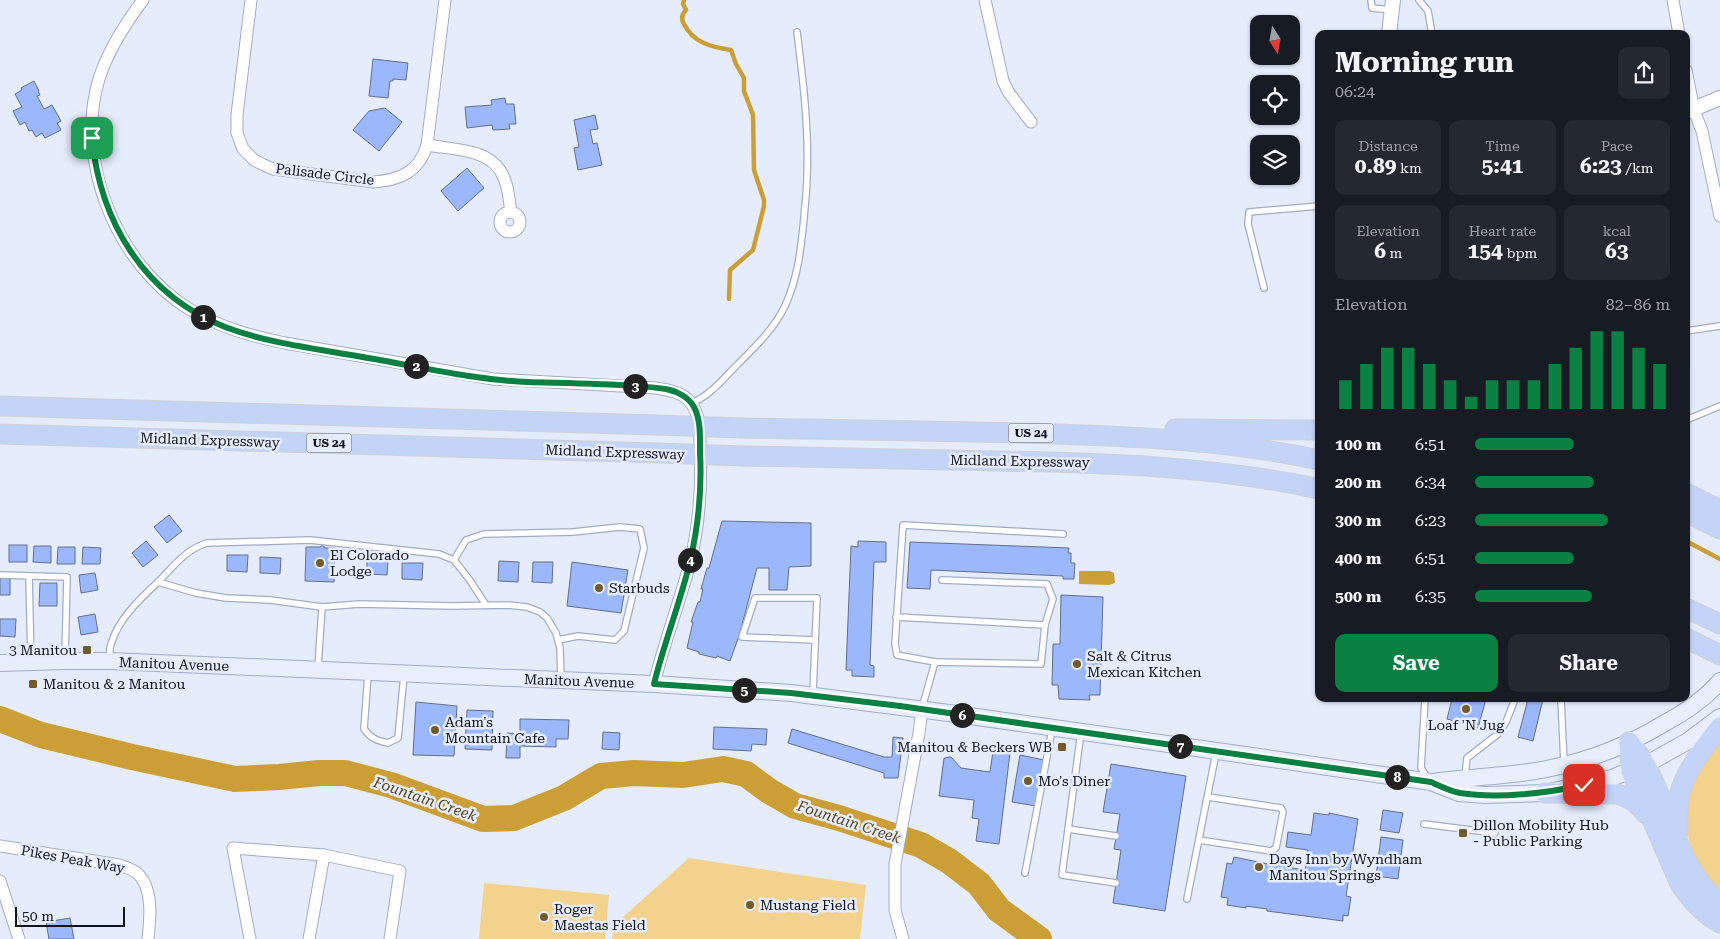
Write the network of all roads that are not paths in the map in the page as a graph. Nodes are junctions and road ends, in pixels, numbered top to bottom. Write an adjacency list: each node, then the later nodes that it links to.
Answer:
1 (143, 0): 23 (street)
2 (251, 0): 16 (street, Palisade Circle)
3 (445, 0): 16 (street, Palisade Circle)
4 (985, 0): 15 (street)
5 (1371, 0): 8 (lane)
6 (1419, 0): 10 (lane)
7 (1673, 0): 11 (street)
8 (1393, 5): 9 (street)
9 (1390, 30)
10 (1431, 30)
11 (1678, 30)
12 (797, 32): 23 (lane)
13 (1720, 98): 14 (street)
14 (1690, 111): 19 (street)
15 (1031, 122)
16 (427, 145): 18 (street)
17 (1315, 206): 20 (lane)
18 (511, 212)
19 (1720, 216)
20 (1264, 288)
21 (1720, 326): 22 (lane)
22 (1690, 330)
23 (691, 403): 62 (street)
24 (0, 406): 28 (highway, Midland Expressway / US 24, bridge)
25 (1720, 406): 26 (lane)
26 (1690, 418)
27 (1315, 430): 28 (highway)
28 (984, 432): 30 (highway, Midland Expressway / US 24)
29 (0, 434): 31 (highway, Midland Expressway / US 24, bridge)
30 (1315, 459)
31 (1315, 488)
32 (1690, 495): 33 (highway)
33 (1720, 510)
34 (1690, 514): 35 (highway)
35 (1720, 529)
36 (1063, 534): 45 (lane)
37 (454, 560): 41 (lane); 42 (lane); 48 (lane)
38 (0, 575): 39 (lane)
39 (29, 576): 52 (lane); 54 (lane)
40 (942, 580): 47 (lane)
41 (158, 582): 43 (lane); 53 (lane)
42 (486, 605): 43 (lane); 48 (lane)
43 (322, 607): 57 (lane)
44 (1690, 610): 46 (highway)
45 (896, 617): 47 (lane); 55 (lane)
46 (1717, 622)
47 (1045, 625): 55 (lane)
48 (558, 640): 60 (lane)
49 (815, 640): 49 (lane); 63 (lane)
50 (1690, 640): 51 (highway)
51 (1720, 655)
52 (65, 661): 53 (main road, Manitou Avenue); 54 (main road, Manitou Avenue)
53 (110, 661): 57 (main road, Manitou Avenue)
54 (31, 662): 56 (main road, Manitou Avenue)
55 (935, 662): 67 (lane)
56 (0, 663)
57 (318, 670): 58 (main road, Manitou Avenue)
58 (368, 672): 59 (main road, Manitou Avenue); 59 (lane)
59 (404, 673): 60 (main road, Manitou Avenue)
60 (561, 680): 62 (main road, Manitou Avenue)
61 (1720, 682): 72 (main road, Manitou Avenue)
62 (654, 684): 63 (main road, Manitou Avenue)
63 (813, 696): 67 (main road, Manitou Avenue)
64 (1424, 702): 77 (lane)
65 (1514, 702): 76 (lane)
66 (1561, 702): 74 (lane)
67 (922, 710): 70 (main road, Manitou Avenue); 100 (street)
68 (1720, 717): 75 (main road, Manitou Avenue)
69 (1720, 727): 85 (highway)
70 (1053, 728): 71 (main road, Manitou Avenue); 89 (lane)
71 (1081, 732): 73 (main road, Manitou Avenue); 82 (lane)
72 (1629, 742): 74 (main road, Manitou Avenue); 75 (highway)
73 (1216, 751): 77 (main road, Manitou Avenue); 79 (lane)
74 (1564, 765): 76 (main road, Manitou Avenue)
75 (1638, 767): 78 (main road, Manitou Avenue); 80 (highway); 85 (highway)
76 (1465, 778): 77 (main road, Manitou Avenue)
77 (1431, 782): 78 (main road, Manitou Avenue)
78 (1545, 793): 80 (highway)
79 (1208, 797): 86 (lane); 86 (lane)
80 (1653, 823): 94 (highway)
81 (1424, 824): 83 (lane)
82 (1068, 829): 84 (lane); 91 (lane)
83 (1495, 833)
84 (1116, 836)
85 (1678, 838): 93 (highway)
86 (1199, 840): 92 (lane)
87 (0, 846): 96 (street, Pikes Peak Way)
88 (324, 855): 97 (street); 98 (street); 99 (street)
89 (1025, 873)
90 (0, 881): 95 (street)
91 (1116, 883)
92 (1187, 899)
93 (1720, 903)
94 (1720, 923)
95 (18, 939)
96 (148, 939)
97 (250, 939)
98 (309, 939)
99 (390, 939)
100 (903, 939)

